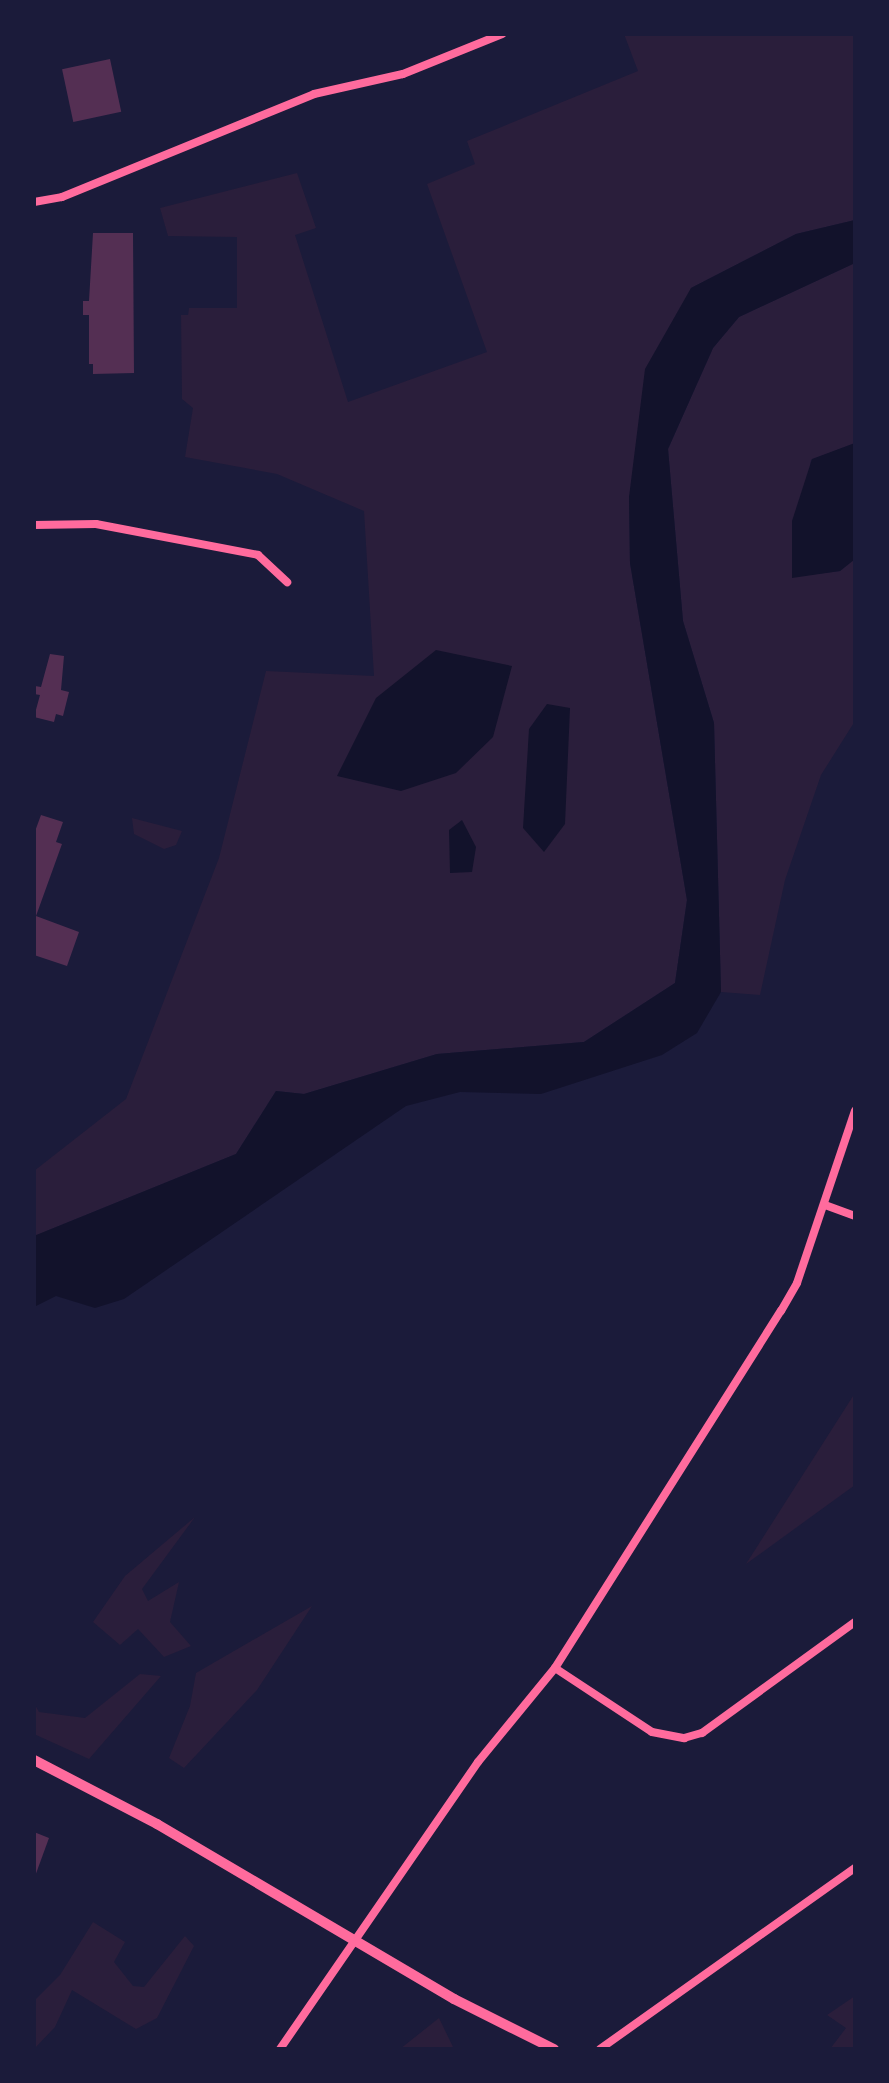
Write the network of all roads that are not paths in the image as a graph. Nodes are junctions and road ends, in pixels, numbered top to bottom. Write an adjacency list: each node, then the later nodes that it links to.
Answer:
1 (502, 34): 2 (street)
2 (34, 202)
3 (34, 525): 4 (street)
4 (287, 582)
5 (855, 1111): 6 (street)
6 (825, 1205): 7 (street); 9 (street)
7 (855, 1216)
8 (855, 1622): 9 (street)
9 (555, 1668): 12 (street)
10 (34, 1760): 12 (street)
11 (855, 1868): 15 (street)
12 (355, 1940): 13 (street); 14 (street)
13 (280, 2049)
14 (554, 2049)
15 (600, 2049)

